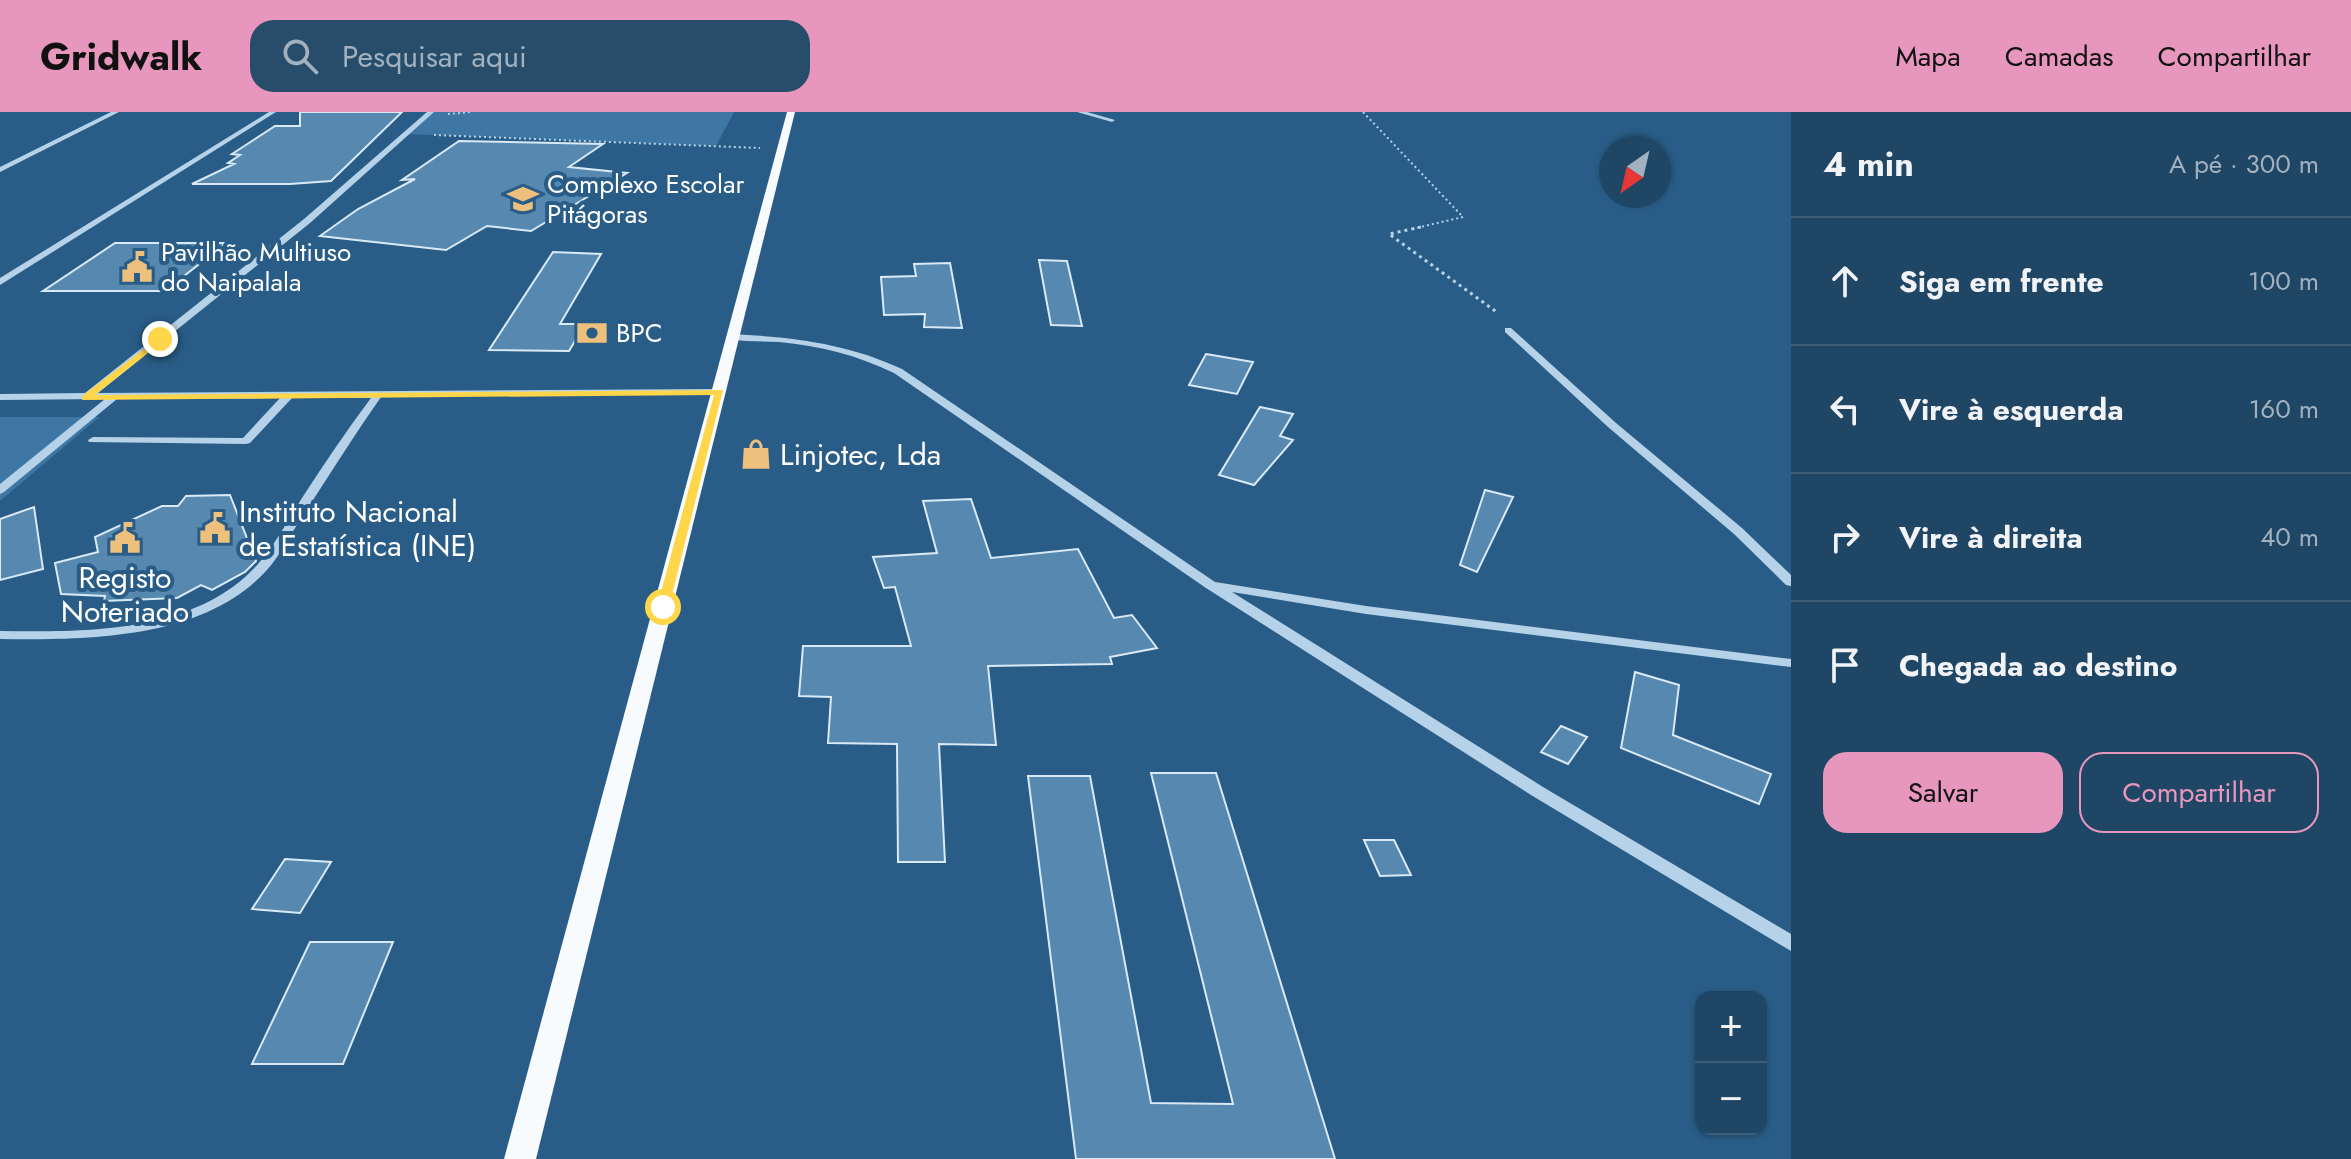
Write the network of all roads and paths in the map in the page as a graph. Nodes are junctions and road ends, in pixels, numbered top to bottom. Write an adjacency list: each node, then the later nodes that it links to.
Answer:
1 (116, 112): 10 (street)
2 (273, 112): 11 (street)
3 (431, 112): 8 (street)
4 (791, 112): 9 (main road)
5 (1080, 112): 7 (street)
6 (1363, 112): 12 (path)
7 (1112, 120)
8 (407, 134): 9 (path); 18 (street)
9 (781, 149): 13 (main road)
10 (0, 170)
11 (0, 282)
12 (1508, 330): 22 (street)
13 (732, 337): 14 (main road); 23 (street)
14 (719, 392): 15 (street); 27 (main road)
15 (378, 395): 16 (street); 24 (street)
16 (288, 396): 19 (street); 20 (street)
17 (0, 397): 18 (street)
18 (86, 398): 19 (street)
19 (113, 398): 21 (street)
20 (93, 440)
21 (0, 490)
22 (1791, 582)
23 (1211, 585): 25 (street); 26 (street)
24 (0, 635)
25 (1791, 663)
26 (1791, 943)
27 (520, 1159)

